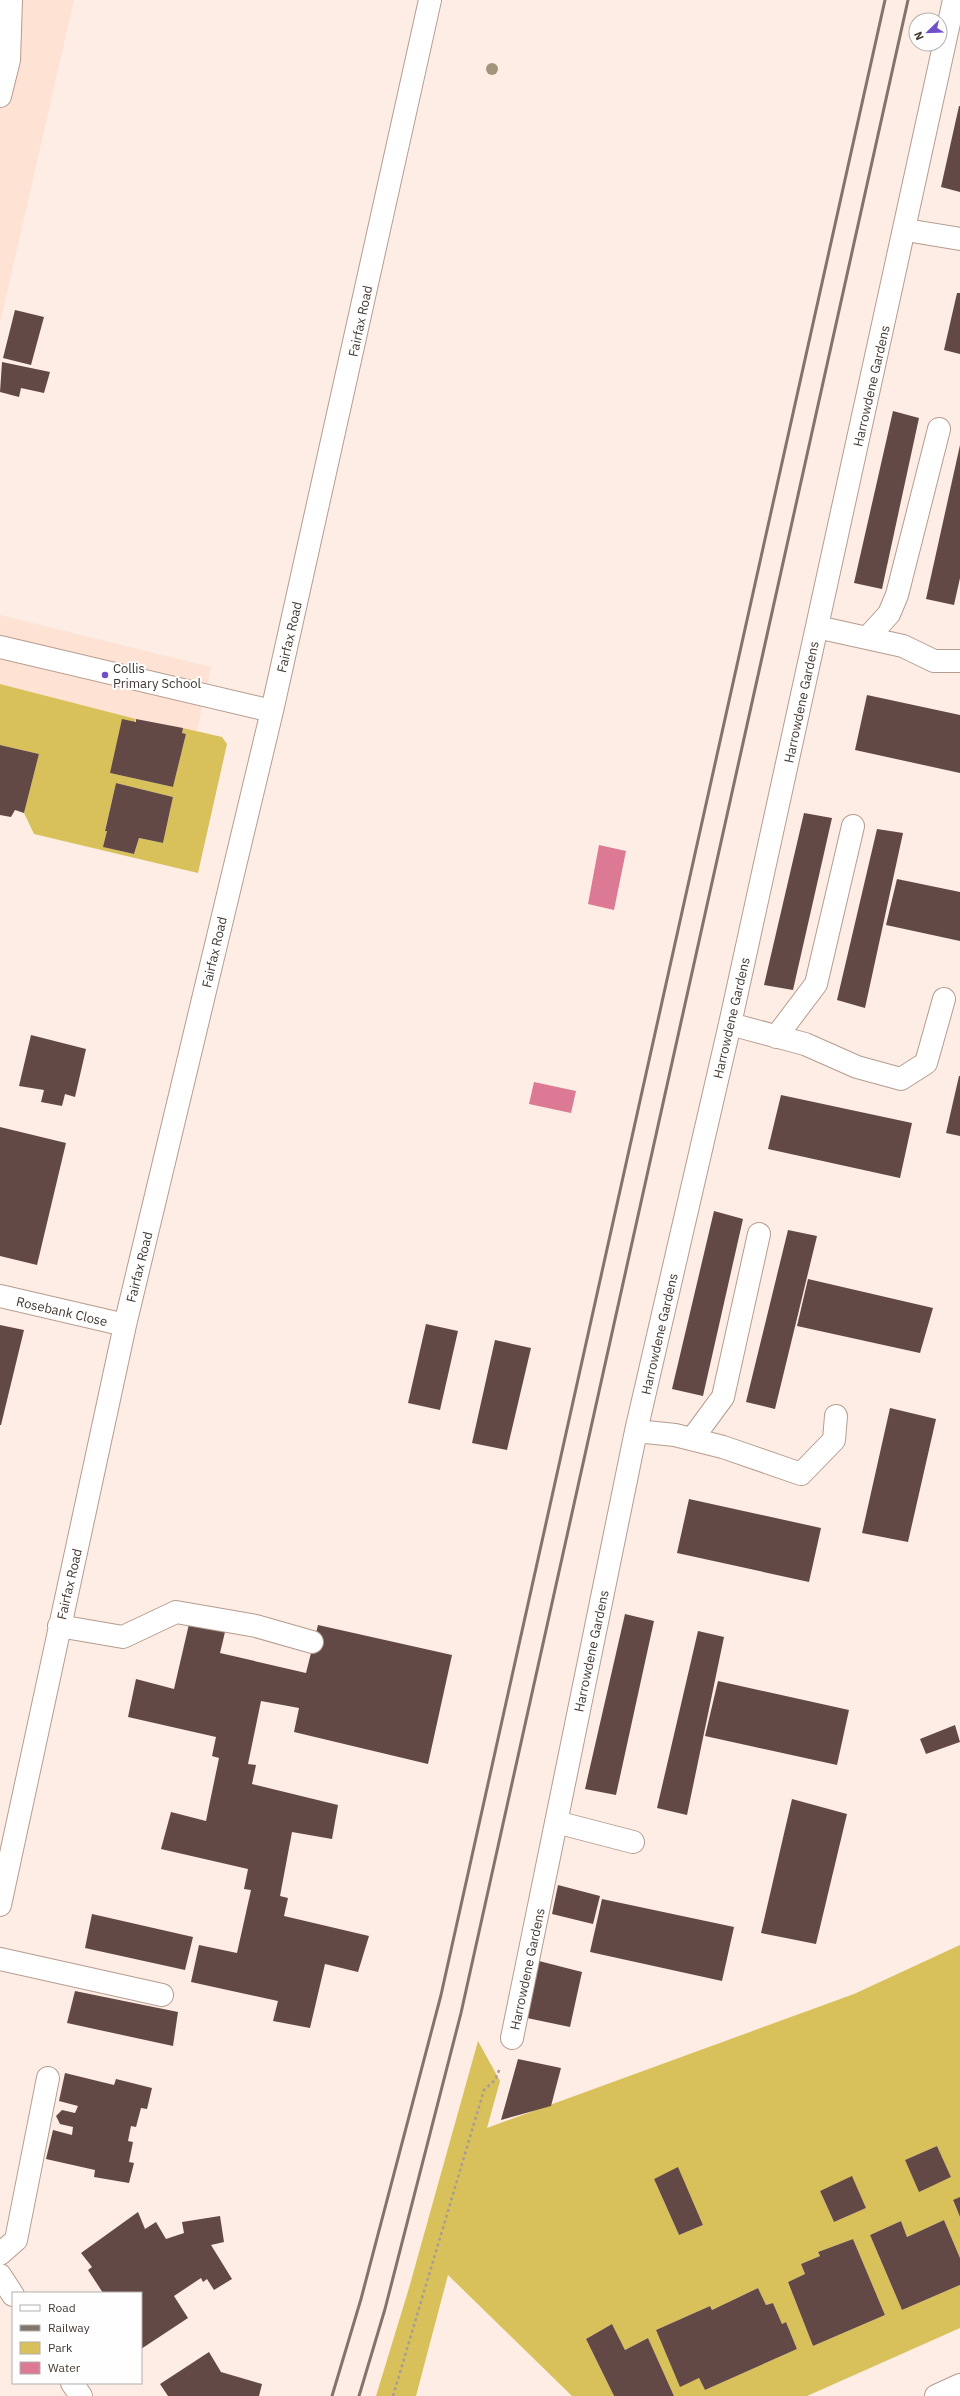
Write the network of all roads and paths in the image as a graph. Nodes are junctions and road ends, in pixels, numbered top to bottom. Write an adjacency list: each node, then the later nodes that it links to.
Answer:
1 (11, 0): 4 (street)
2 (430, 0): 12 (street, Fairfax Road)
3 (954, 0): 5 (street, Harrowdene Gardens)
4 (0, 96)
5 (906, 230): 6 (street); 8 (street, Harrowdene Gardens)
6 (960, 239)
7 (939, 429): 9 (street)
8 (817, 627): 9 (street); 15 (street, Harrowdene Gardens)
9 (867, 638): 11 (street)
10 (0, 647): 12 (street)
11 (960, 661)
12 (272, 711): 19 (street, Fairfax Road)
13 (853, 826): 16 (street)
14 (944, 999): 16 (street)
15 (730, 1024): 16 (street); 21 (street, Harrowdene Gardens)
16 (776, 1037)
17 (759, 1234): 22 (street)
18 (0, 1296): 19 (street, Rosebank Close)
19 (125, 1325): 23 (street, Fairfax Road)
20 (836, 1416): 22 (street)
21 (636, 1431): 22 (street); 25 (street, Harrowdene Gardens)
22 (692, 1439)
23 (59, 1626): 24 (street); 27 (street, Fairfax Road)
24 (312, 1642)
25 (556, 1822): 26 (street); 30 (street, Harrowdene Gardens)
26 (633, 1842)
27 (0, 1905)
28 (0, 1959): 29 (street)
29 (162, 1995)
30 (512, 2038): 38 (path)
31 (48, 2078): 32 (street)
32 (0, 2254)
33 (0, 2275): 34 (street)
34 (12, 2293)
35 (73, 2384): 37 (street)
36 (960, 2385): 39 (street)
37 (81, 2396)
38 (393, 2396)
39 (936, 2396)

